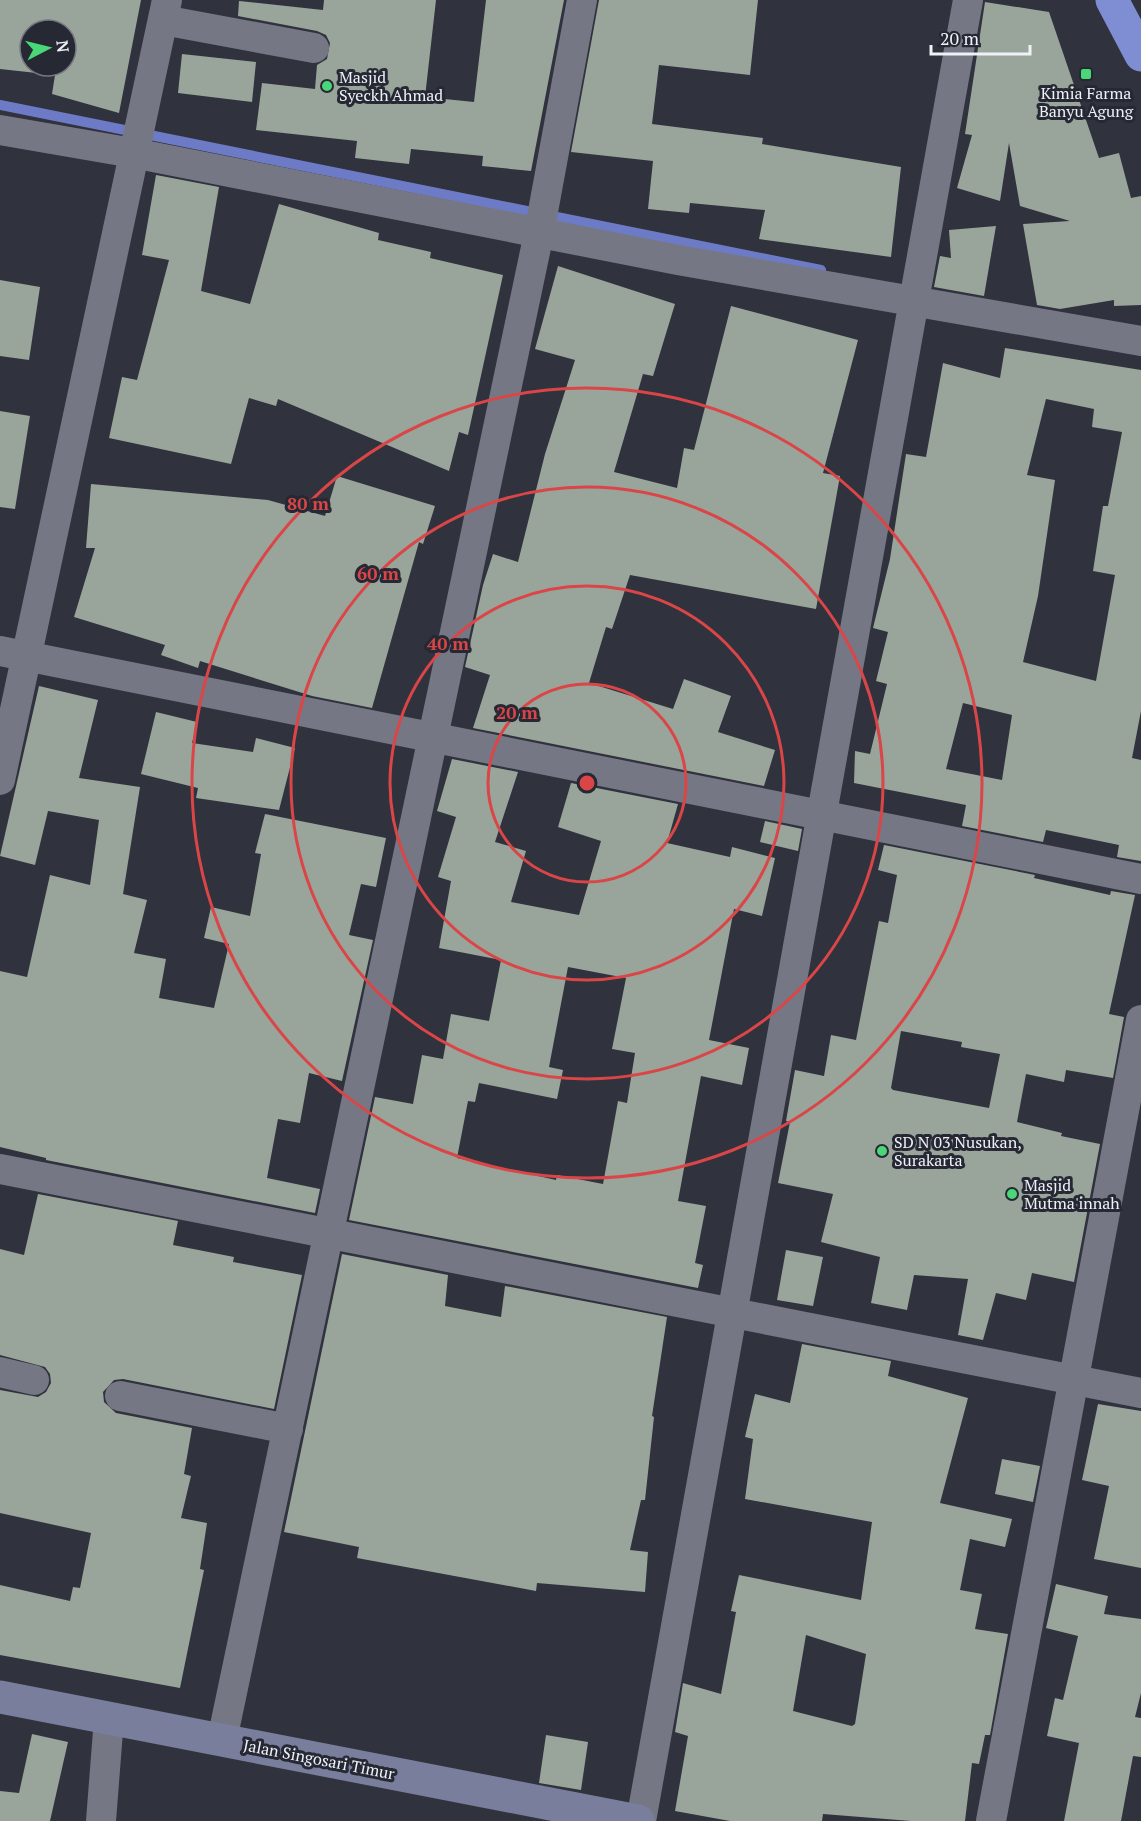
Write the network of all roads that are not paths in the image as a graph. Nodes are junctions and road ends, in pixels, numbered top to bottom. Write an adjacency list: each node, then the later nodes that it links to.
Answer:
1 (582, 0): 9 (street)
2 (968, 0): 10 (street)
3 (1112, 0): 6 (highway)
4 (165, 10): 5 (street); 8 (street)
5 (314, 48)
6 (1141, 55)
7 (0, 130): 8 (street)
8 (134, 149): 9 (street); 12 (street)
9 (540, 230): 10 (street); 13 (street)
10 (916, 300): 11 (street); 15 (street)
11 (1141, 341)
12 (13, 653): 13 (street); 14 (street)
13 (433, 738): 15 (street); 19 (street)
14 (0, 780)
15 (822, 816): 16 (street); 20 (street)
16 (1141, 879)
17 (1141, 1020): 23 (street)
18 (0, 1169): 19 (street)
19 (329, 1234): 20 (street); 26 (street)
20 (733, 1313): 23 (street); 31 (street)
21 (0, 1372): 22 (street)
22 (33, 1380)
23 (1073, 1380): 24 (street); 32 (street)
24 (1141, 1393)
25 (120, 1396): 26 (street)
26 (288, 1429): 29 (street)
27 (0, 1697): 28 (street, Jalan Singosari Timur)
28 (109, 1718): 29 (street, Jalan Singosari Timur); 30 (street)
29 (222, 1740): 31 (street, Jalan Singosari Timur)
30 (101, 1821)
31 (639, 1821)
32 (991, 1821)

